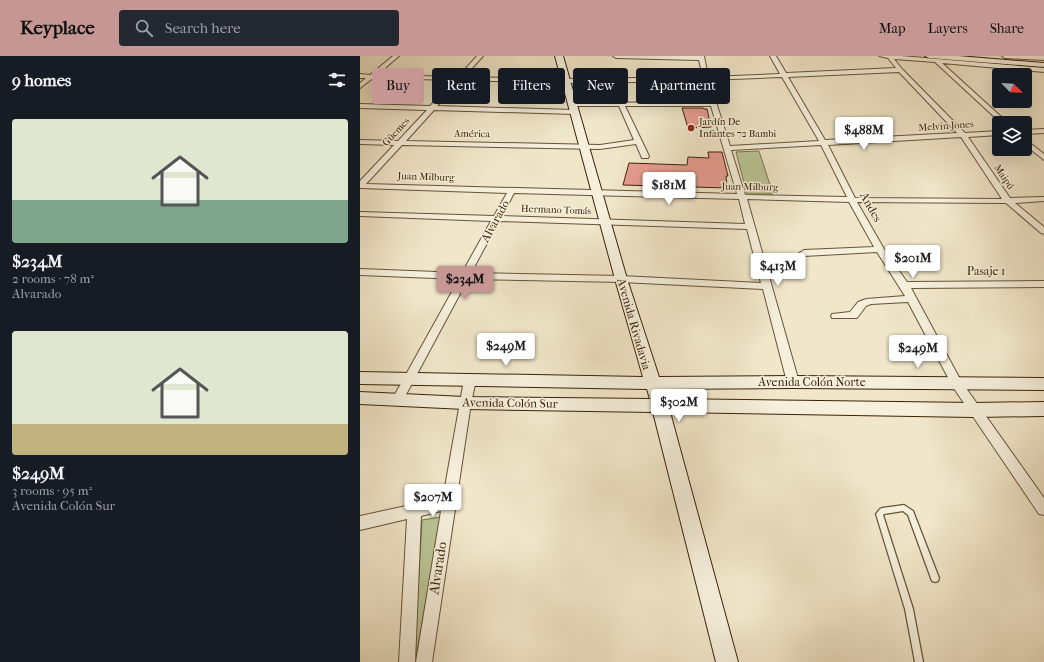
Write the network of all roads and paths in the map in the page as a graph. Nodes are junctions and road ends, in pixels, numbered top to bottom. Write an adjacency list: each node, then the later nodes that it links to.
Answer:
1 (396, 56): 19 (street)
2 (480, 56): 13 (street, Güemes)
3 (559, 56): 24 (main road, Avenida Rivadavia)
4 (616, 56): 10 (street)
5 (772, 56): 17 (street, Andes)
6 (886, 56): 11 (street); 15 (street, Maipú)
7 (929, 56): 12 (main road)
8 (972, 56): 12 (main road)
9 (1005, 56): 12 (street)
10 (702, 57): 14 (street)
11 (937, 61): 16 (street); 32 (street)
12 (1040, 61)
13 (469, 68)
14 (704, 68)
15 (900, 70): 17 (street); 36 (street, Maipú)
16 (1044, 70)
17 (783, 75): 21 (street); 40 (street, Andes)
18 (360, 76): 19 (street)
19 (371, 76): 20 (street); 25 (street)
20 (432, 77)
21 (730, 78)
22 (490, 79): 24 (street)
23 (636, 80): 24 (street)
24 (566, 81): 31 (main road, Avenida Rivadavia)
25 (360, 86)
26 (436, 104): 30 (street, Güemes)
27 (621, 104): 31 (street); 38 (street)
28 (714, 104): 43 (street)
29 (360, 106): 30 (street)
30 (433, 107): 31 (street); 39 (street, Güemes)
31 (573, 108): 41 (main road, Avenida Rivadavia)
32 (997, 116)
33 (1044, 131): 34 (street)
34 (1032, 132)
35 (992, 133): 36 (street, Melvin Jones)
36 (963, 135): 40 (street, Melvin Jones); 52 (street, Maipú)
37 (360, 142): 39 (street, América)
38 (639, 142): 41 (street); 44 (street)
39 (400, 143): 41 (street, América); 46 (street, Güemes)
40 (824, 144): 43 (street, Melvin Jones); 51 (street, Andes)
41 (584, 146): 48 (main road, Avenida Rivadavia)
42 (1032, 147): 45 (street)
43 (727, 148): 49 (street)
44 (645, 156)
45 (1044, 158)
46 (360, 186): 47 (street, Juan Milburg)
47 (512, 190): 48 (street, Juan Milburg); 54 (street, Alvarado)
48 (597, 194): 49 (street, Juan Milburg); 55 (main road, Avenida Rivadavia)
49 (742, 197): 51 (street, Juan Milburg); 56 (street)
50 (1044, 199): 52 (street, Juan Milburg)
51 (852, 200): 52 (street, Juan Milburg); 58 (street, Andes)
52 (1008, 201): 57 (street, Maipú)
53 (360, 214): 54 (street, Hermano Tomás)
54 (496, 219): 55 (street, Hermano Tomás); 61 (street, Alvarado)
55 (606, 223): 56 (street, Hermano Tomás); 62 (main road, Avenida Rivadavia)
56 (750, 227): 65 (street)
57 (1044, 231)
58 (880, 248): 59 (street); 64 (street, Andes)
59 (804, 253)
60 (360, 272): 61 (street)
61 (466, 276): 62 (street); 69 (street, Alvarado)
62 (621, 279): 65 (street); 72 (main road, Avenida Rivadavia)
63 (1044, 284): 64 (street, Pasaje 1)
64 (904, 285): 66 (street, Andes)
65 (766, 286): 71 (street)
66 (911, 299): 67 (street); 73 (street, Andes)
67 (836, 316)
68 (360, 378): 69 (main road, Avenida Colón Sur)
69 (409, 379): 70 (main road, Avenida Colón Sur); 76 (street, Alvarado)
70 (470, 380): 72 (main road, Avenida Colón Sur); 77 (street, Alvarado)
71 (793, 382): 72 (main road, Avenida Colón Norte); 73 (main road, Avenida Colón Norte)
72 (652, 383): 78 (main road, Avenida Rivadavia)
73 (958, 384): 74 (main road, Avenida Colón Norte); 80 (street, Andes)
74 (1044, 384)
75 (360, 398): 76 (main road, Avenida Colón Sur)
76 (398, 399): 77 (main road, Avenida Colón Sur)
77 (465, 403): 78 (main road, Avenida Colón Sur); 81 (street, Alvarado)
78 (660, 406): 80 (main road, Avenida Colón Norte); 88 (main road, Avenida Rivadavia)
79 (1044, 409): 80 (main road, Avenida Colón Norte)
80 (974, 410): 82 (street, Andes)
81 (448, 503): 83 (street); 87 (street, Alvarado)
82 (1044, 509)
83 (414, 511): 84 (street); 86 (street)
84 (360, 523)
85 (935, 578): 89 (lane)
86 (407, 662)
87 (424, 662)
88 (727, 662)
89 (919, 662)

